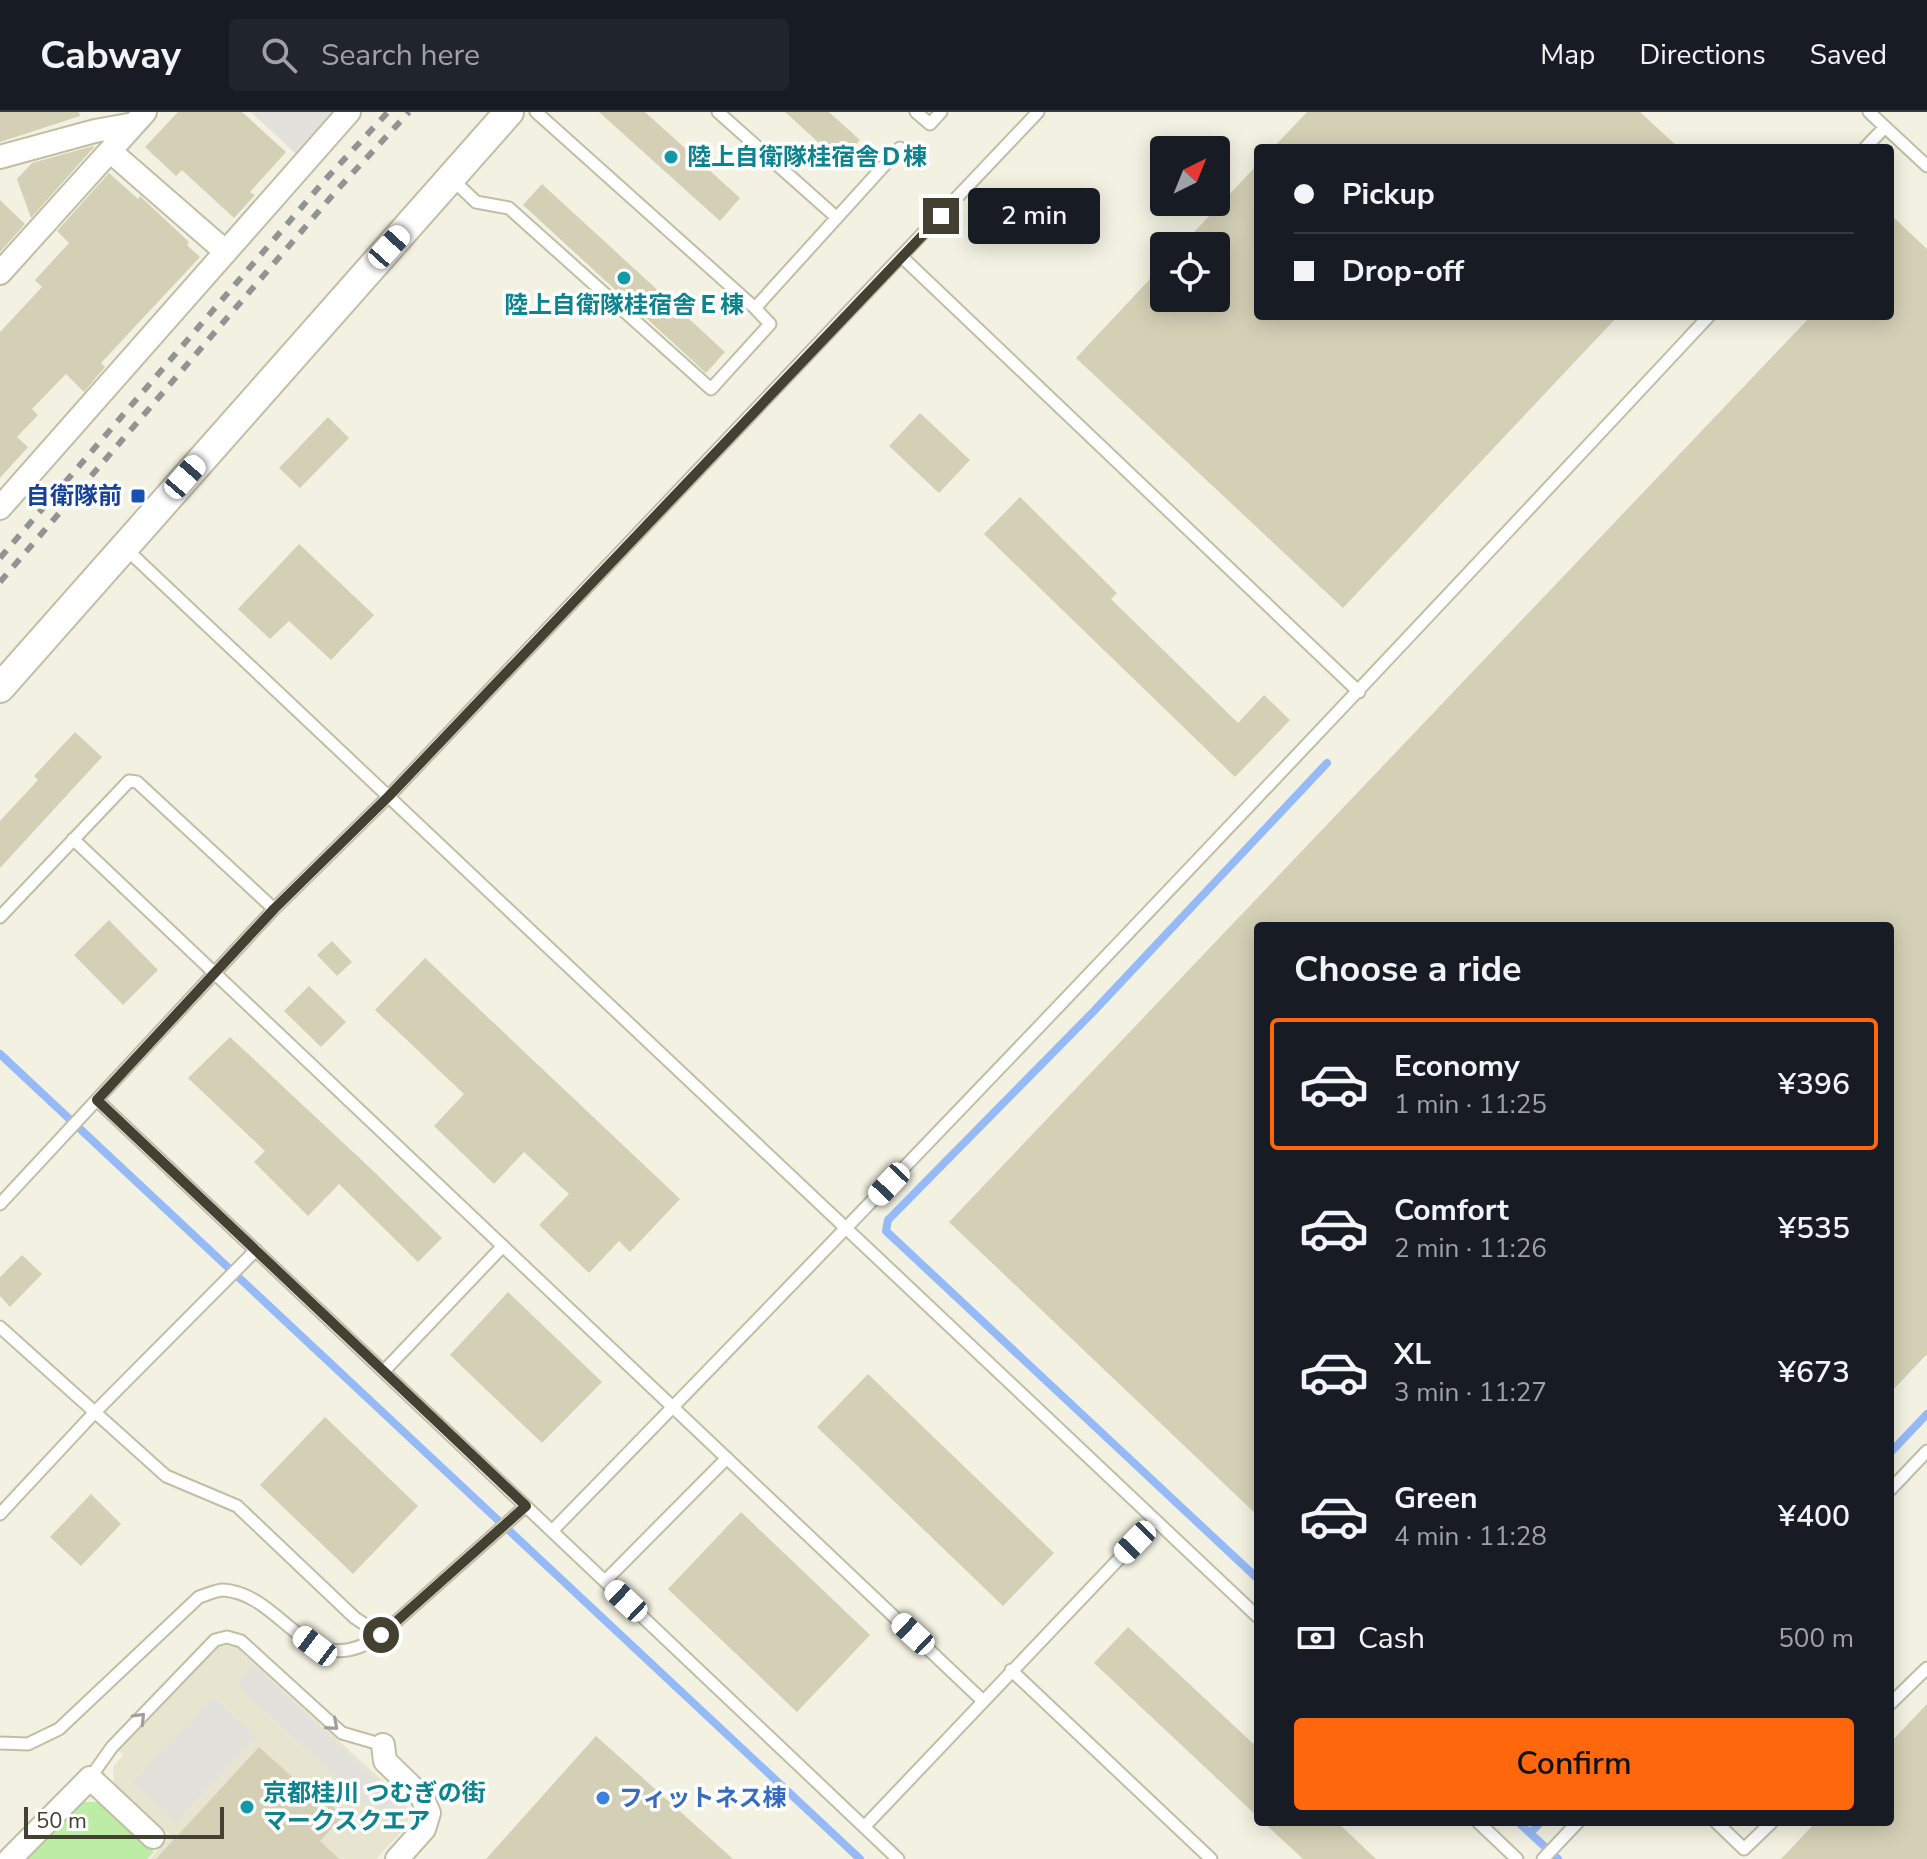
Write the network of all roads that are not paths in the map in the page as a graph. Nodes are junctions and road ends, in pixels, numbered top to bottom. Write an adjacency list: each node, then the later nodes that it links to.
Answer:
1 (349, 112): 18 (street)
2 (509, 112): 16 (street)
3 (536, 112): 21 (lane)
4 (718, 112): 17 (lane)
5 (916, 112): 6 (lane)
6 (941, 112)
7 (1038, 112): 19 (lane)
8 (1869, 112): 10 (lane)
9 (139, 118): 13 (street); 14 (street)
10 (1885, 127): 11 (lane); 15 (lane)
11 (1869, 144)
12 (900, 148): 17 (lane)
13 (110, 151): 18 (street); 20 (street)
14 (0, 157)
15 (1927, 166)
16 (450, 178): 21 (lane); 24 (street)
17 (836, 217): 21 (lane)
18 (226, 252): 23 (street)
19 (902, 257): 26 (lane); 27 (lane)
20 (0, 273)
21 (755, 308)
22 (1705, 320): 26 (lane)
23 (0, 508)
24 (123, 546): 25 (street); 27 (lane)
25 (0, 688)
26 (1359, 692): 34 (lane)
27 (389, 796): 29 (lane); 34 (lane)
28 (73, 839): 29 (lane); 30 (lane); 31 (lane)
29 (274, 909): 31 (lane)
30 (0, 917)
31 (215, 973): 32 (lane); 35 (lane)
32 (97, 1100): 33 (lane); 36 (lane)
33 (0, 1204)
34 (846, 1228): 39 (lane); 46 (lane)
35 (503, 1246): 38 (lane); 39 (lane)
36 (256, 1250): 38 (lane); 40 (lane)
37 (0, 1327): 40 (lane)
38 (384, 1371): 44 (lane)
39 (674, 1407): 42 (lane); 47 (lane)
40 (95, 1412): 45 (lane); 50 (lane)
41 (1927, 1451): 43 (lane)
42 (727, 1458): 48 (lane); 53 (lane)
43 (1894, 1486)
44 (526, 1506): 47 (lane); 50 (lane)
45 (0, 1514)
46 (1155, 1521): 49 (lane); 52 (lane)
47 (552, 1531): 48 (lane)
48 (605, 1581): 62 (lane)
49 (1254, 1613)
50 (381, 1635): 55 (lane)
51 (1927, 1668): 54 (lane)
52 (1011, 1670): 53 (lane); 67 (lane)
53 (982, 1700): 62 (lane)
54 (1894, 1700)
55 (0, 1743)
56 (383, 1745): 57 (lane, one-way to 56); 65 (street)
57 (90, 1778): 63 (street); 64 (street)
58 (1482, 1826): 68 (lane)
59 (1574, 1826): 69 (lane)
60 (1720, 1826): 61 (lane)
61 (1768, 1826)
62 (864, 1827): 66 (lane)
63 (153, 1837)
64 (10, 1859)
65 (397, 1859)
66 (898, 1859)
67 (1211, 1859)
68 (1517, 1859)
69 (1543, 1859)

